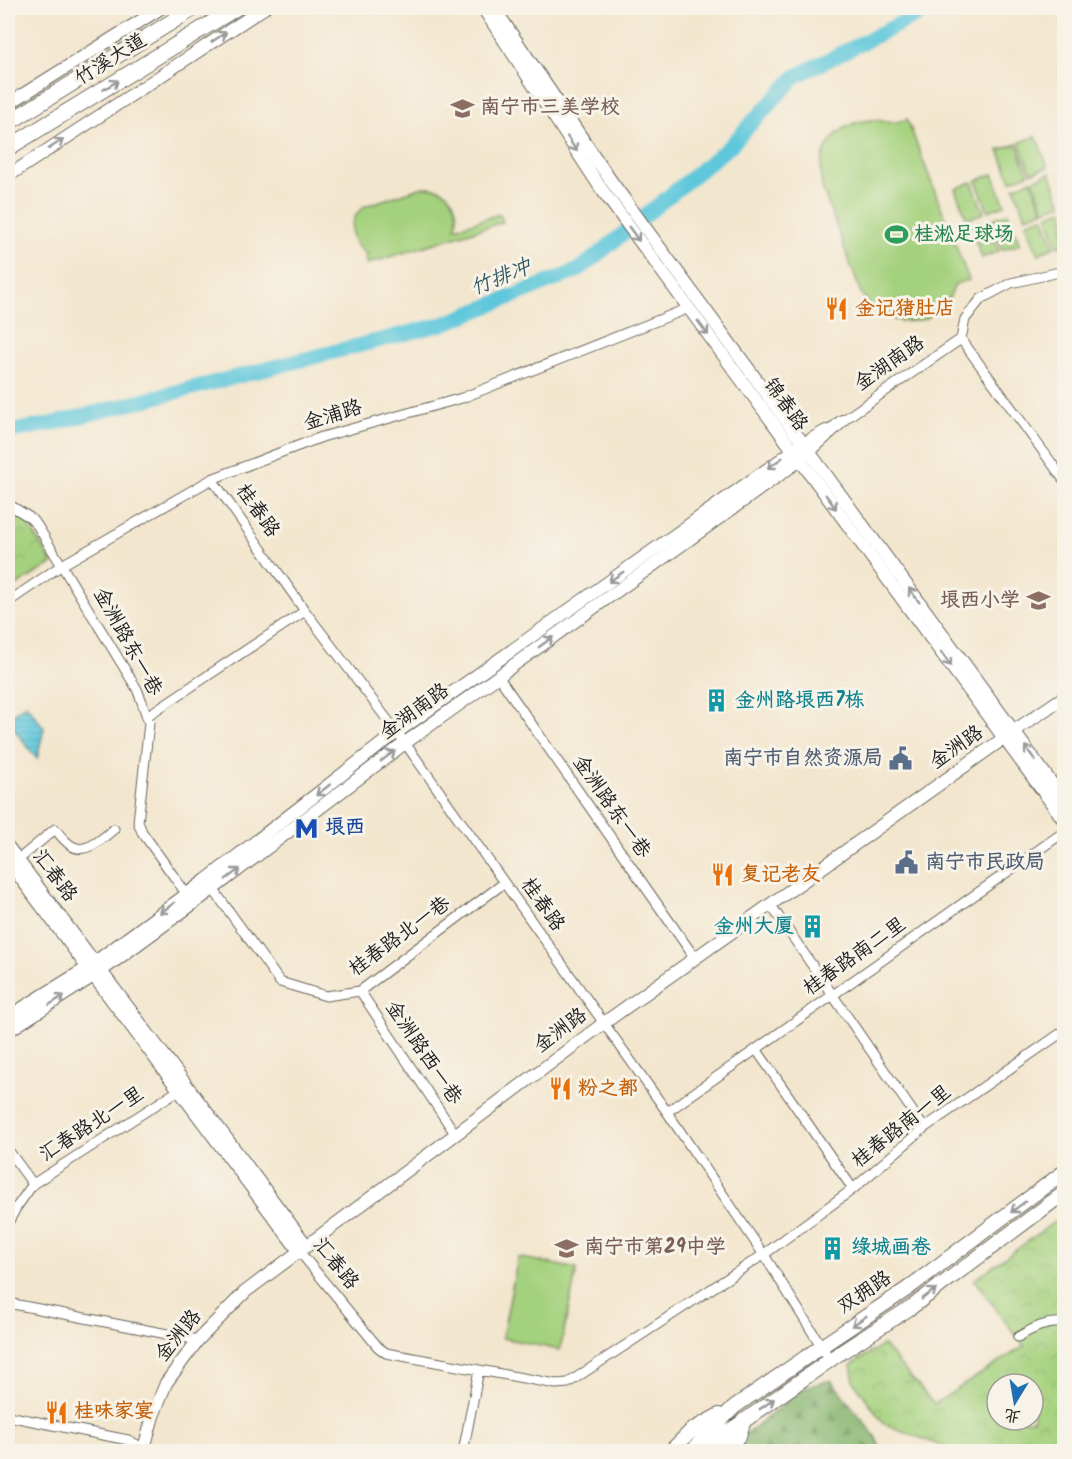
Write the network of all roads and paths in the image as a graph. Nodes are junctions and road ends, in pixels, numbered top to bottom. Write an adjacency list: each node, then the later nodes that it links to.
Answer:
1 (161, 8): 7 (main road)
2 (194, 8): 8 (highway, 竹溪大道)
3 (236, 8): 9 (highway, 竹溪大道, one-way to 3)
4 (264, 8): 10 (main road, one-way to 4)
5 (483, 8): 11 (main road, 锦春路, one-way to 11)
6 (494, 8): 11 (main road, 锦春路)
7 (8, 104)
8 (8, 123)
9 (8, 148)
10 (8, 176)
11 (605, 184): 13 (main road, 锦春路)
12 (1065, 271): 15 (street)
13 (674, 277): 14 (main road, 锦春路); 17 (main road, 锦春路)
14 (689, 308): 17 (main road, 锦春路, one-way to 17); 18 (street, 金浦路)
15 (961, 339): 16 (street, 金湖南路); 19 (street)
16 (842, 421): 17 (main road, 金湖南路)
17 (802, 452): 24 (main road, 金湖南路, one-way to 17); 27 (main road, 锦春路); 28 (main road, 金湖南路, one-way to 28)
18 (212, 479): 21 (street, 金浦路); 23 (street, 桂春路)
19 (1065, 480)
20 (8, 504): 21 (street, 金洲路东一巷)
21 (62, 565): 22 (street, 金浦路); 26 (street, 金洲路东一巷)
22 (8, 602)
23 (305, 611): 26 (street); 28 (street, 桂春路)
24 (498, 676): 28 (main road, 金湖南路); 39 (street, 金洲路东一巷)
25 (1065, 697): 27 (main road, 金洲路)
26 (147, 716): 37 (street, 金洲路东一巷)
27 (1009, 734): 29 (main road, 锦春路, one-way to 27); 30 (main road, 锦春路); 38 (main road, 金洲路)
28 (401, 738): 35 (street, 桂春路); 36 (main road, 金湖南路, one-way to 28); 37 (main road, 金湖南路, one-way to 37)
29 (1065, 800)
30 (1065, 820)
31 (114, 829): 34 (street)
32 (1065, 832): 42 (street, 桂春路南二里)
33 (8, 847): 34 (main road, 汇春路)
34 (13, 861): 40 (main road, 汇春路)
35 (504, 883): 41 (street, 桂春路北一巷); 44 (street, 桂春路)
36 (213, 889): 37 (main road, 金湖南路); 41 (street, 桂春路北一巷)
37 (190, 899): 40 (main road, 金湖南路)
38 (770, 904): 39 (main road, 金洲路); 42 (street)
39 (695, 958): 44 (main road, 金洲路)
40 (94, 969): 43 (main road, 金湖南路); 45 (main road, 金湖南路, one-way to 40); 48 (main road, 汇春路); 58 (main road, 汇春路)
41 (360, 991): 51 (street, 金洲路西一巷)
42 (833, 995): 47 (street, 桂春路南二里); 50 (street)
43 (8, 1017)
44 (604, 1023): 49 (street, 桂春路); 51 (main road, 金洲路)
45 (8, 1031)
46 (1065, 1031): 50 (street, 桂春路南一里)
47 (756, 1049): 49 (street, 桂春路南二里); 55 (street)
48 (179, 1090): 54 (street, 汇春路北一里); 58 (main road, 汇春路)
49 (667, 1112): 59 (street, 桂春路)
50 (924, 1128): 55 (street, 桂春路南一里)
51 (456, 1135): 58 (main road, 金洲路)
52 (8, 1149): 54 (street)
53 (1065, 1172): 64 (main road, 双拥路, one-way to 64)
54 (33, 1184): 57 (street, 汇春路北一里)
55 (853, 1189): 59 (street, 桂春路南一里)
56 (1065, 1193): 65 (main road, 双拥路, one-way to 56)
57 (8, 1224)
58 (303, 1248): 63 (main road, 金洲路); 66 (street, 汇春路)
59 (763, 1255): 64 (street, 桂春路); 66 (street, 汇春路)
60 (8, 1303): 63 (street)
61 (1065, 1323): 62 (street)
62 (1018, 1337)
63 (198, 1340): 70 (main road, 金洲路)
64 (822, 1346): 65 (street, 桂春路); 67 (main road, 双拥路)
65 (830, 1360): 69 (main road, 双拥路, one-way to 65)
66 (479, 1370): 71 (street)
67 (734, 1407): 72 (main road); 73 (main road, 双拥路)
68 (8, 1416): 70 (street)
69 (745, 1420): 74 (main road, 双拥路); 75 (main road)
70 (145, 1450)
71 (463, 1452)
72 (670, 1452)
73 (692, 1452)
74 (704, 1452)
75 (721, 1452)

